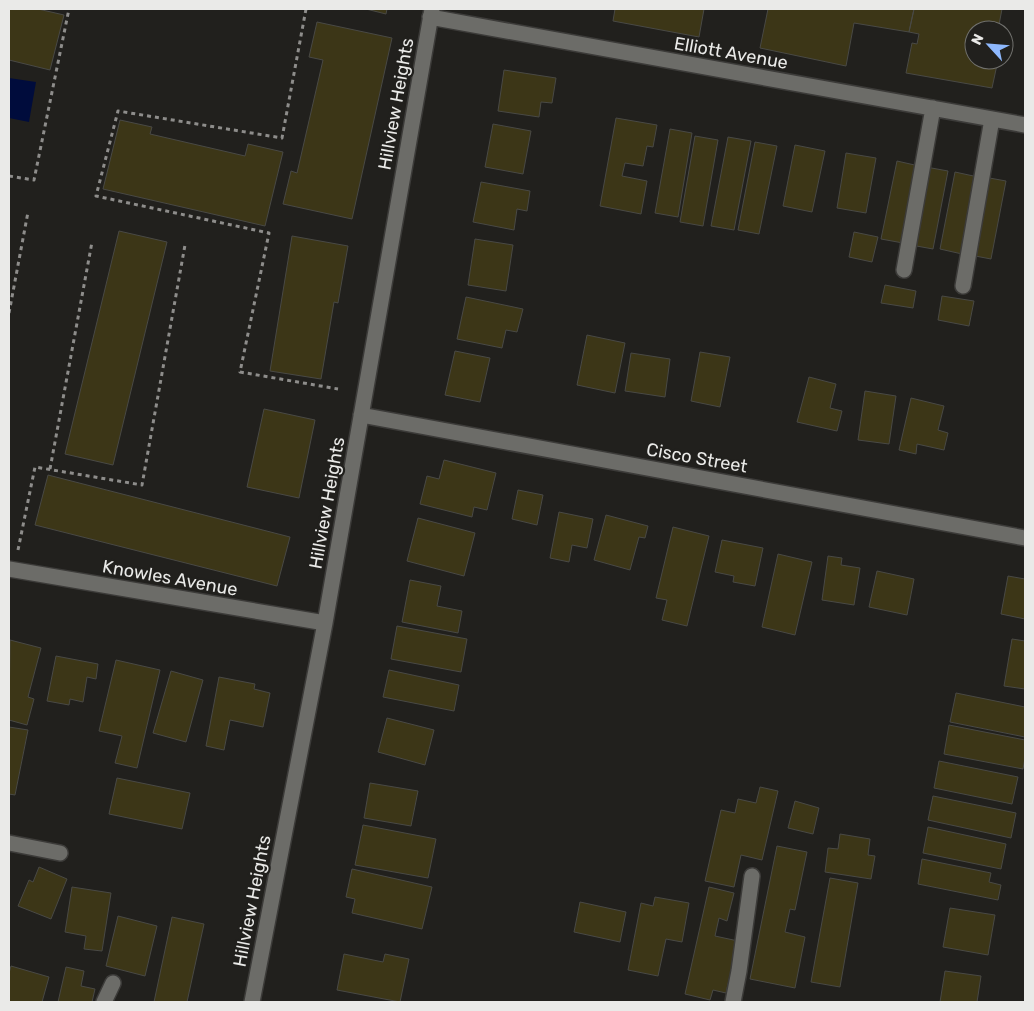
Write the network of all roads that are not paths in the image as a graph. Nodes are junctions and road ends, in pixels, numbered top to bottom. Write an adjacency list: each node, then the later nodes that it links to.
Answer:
1 (431, 13): 2 (street, Elliott Avenue); 7 (street, Hillview Heights)
2 (933, 108): 3 (street, Elliott Avenue); 5 (street)
3 (992, 119): 4 (street, Elliott Avenue); 6 (street)
4 (1025, 125)
5 (904, 270)
6 (963, 286)
7 (361, 415): 8 (street, Cisco Street); 10 (street, Hillview Heights)
8 (1025, 538)
9 (9, 569): 10 (street, Knowles Avenue)
10 (325, 623): 16 (street, Hillview Heights)
11 (9, 843): 12 (street)
12 (60, 853)
13 (752, 876): 17 (street)
14 (113, 983): 15 (street)
15 (104, 1002)
16 (252, 1002)
17 (733, 1002)

